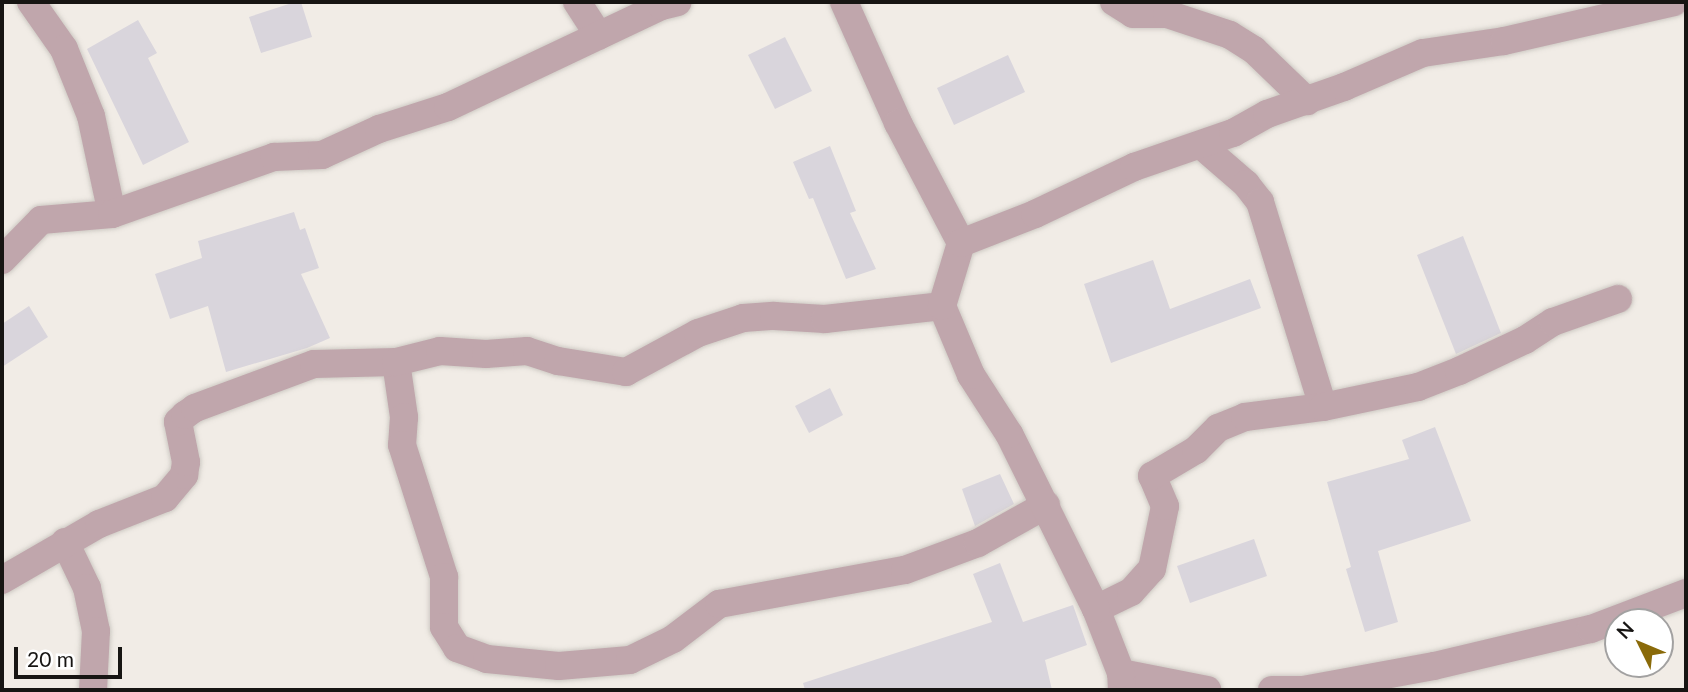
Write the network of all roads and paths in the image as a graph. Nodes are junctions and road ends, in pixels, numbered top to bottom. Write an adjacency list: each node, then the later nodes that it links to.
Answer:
1 (31, 2): 10 (street)
2 (577, 2): 7 (street)
3 (678, 2): 7 (street)
4 (1114, 2): 8 (street)
5 (1674, 2): 8 (street)
6 (851, 3): 11 (street)
7 (599, 36): 10 (street)
8 (1307, 101): 9 (street)
9 (1201, 145): 11 (street); 16 (street)
10 (111, 214): 12 (street)
11 (961, 243): 14 (street)
12 (2, 260)
13 (1618, 299): 16 (street)
14 (942, 306): 15 (street); 17 (street)
15 (396, 362): 17 (street); 18 (street)
16 (1323, 407): 21 (street)
17 (1046, 505): 21 (street)
18 (65, 542): 19 (street); 23 (street)
19 (2, 580)
20 (1686, 593): 25 (street)
21 (1096, 609): 22 (street)
22 (1122, 682): 24 (street)
23 (93, 690)
24 (1207, 690)
25 (1272, 690)

